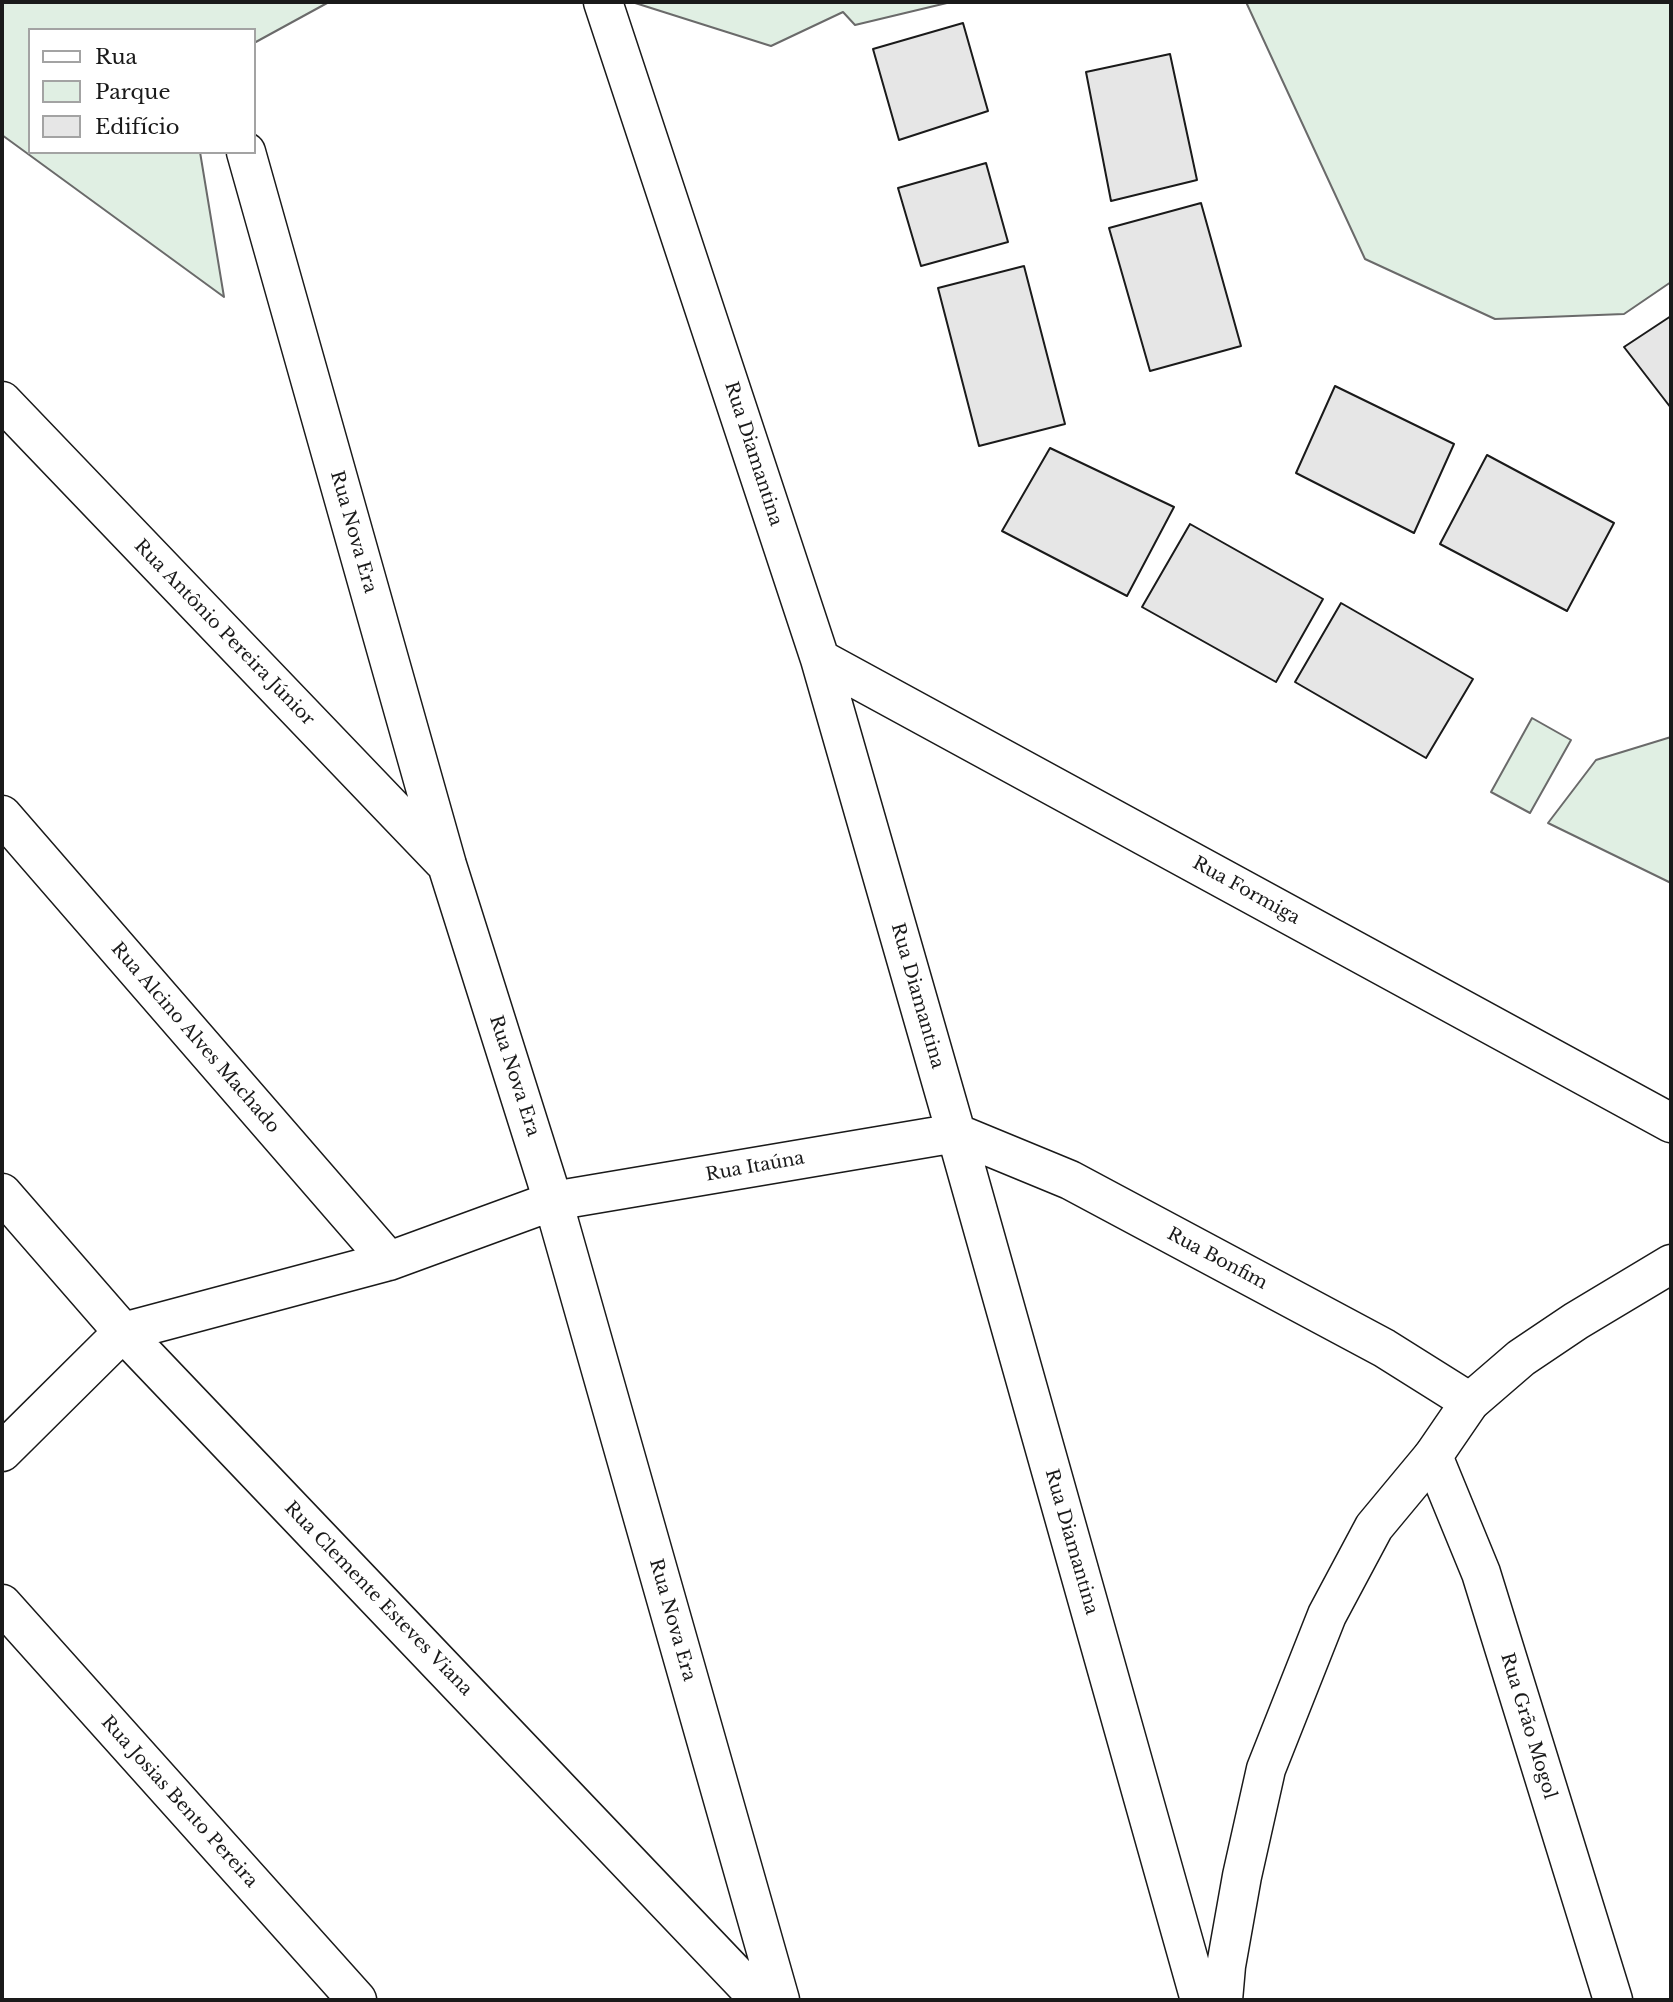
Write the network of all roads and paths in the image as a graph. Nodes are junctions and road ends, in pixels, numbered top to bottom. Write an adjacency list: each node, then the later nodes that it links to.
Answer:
1 (603, 2): 4 (street, Rua Diamantina)
2 (247, 154): 6 (street, Rua Nova Era)
3 (2, 401): 6 (street, Rua Antônio Pereira Júnior)
4 (820, 659): 7 (street, Rua Formiga); 8 (street, Rua Diamantina)
5 (2, 815): 11 (street, Rua Alcino Alves Machado)
6 (447, 865): 10 (street, Rua Nova Era)
7 (1671, 1123)
8 (956, 1133): 10 (street, Rua Itaúna); 16 (street, Rua Bonfim); 23 (street, Rua Diamantina)
9 (2, 1194): 15 (street, Rua Clemente Esteves Viana)
10 (553, 1201): 11 (street, Rua Itaúna); 22 (street, Rua Nova Era)
11 (389, 1261): 15 (street, Rua Itaúna)
12 (1671, 1264): 14 (street)
13 (1671, 1298): 14 (street)
14 (1576, 1321): 16 (street)
15 (124, 1332): 17 (street); 21 (street, Rua Clemente Esteves Viana)
16 (1470, 1402): 18 (street)
17 (2, 1452)
18 (1433, 1456): 24 (street); 25 (street, Rua Grão Mogol)
19 (2, 1604): 20 (street, Rua Josias Bento Pereira)
20 (357, 2000)
21 (760, 2000)
22 (780, 2000)
23 (1200, 2000)
24 (1223, 2000)
25 (1613, 2000)

